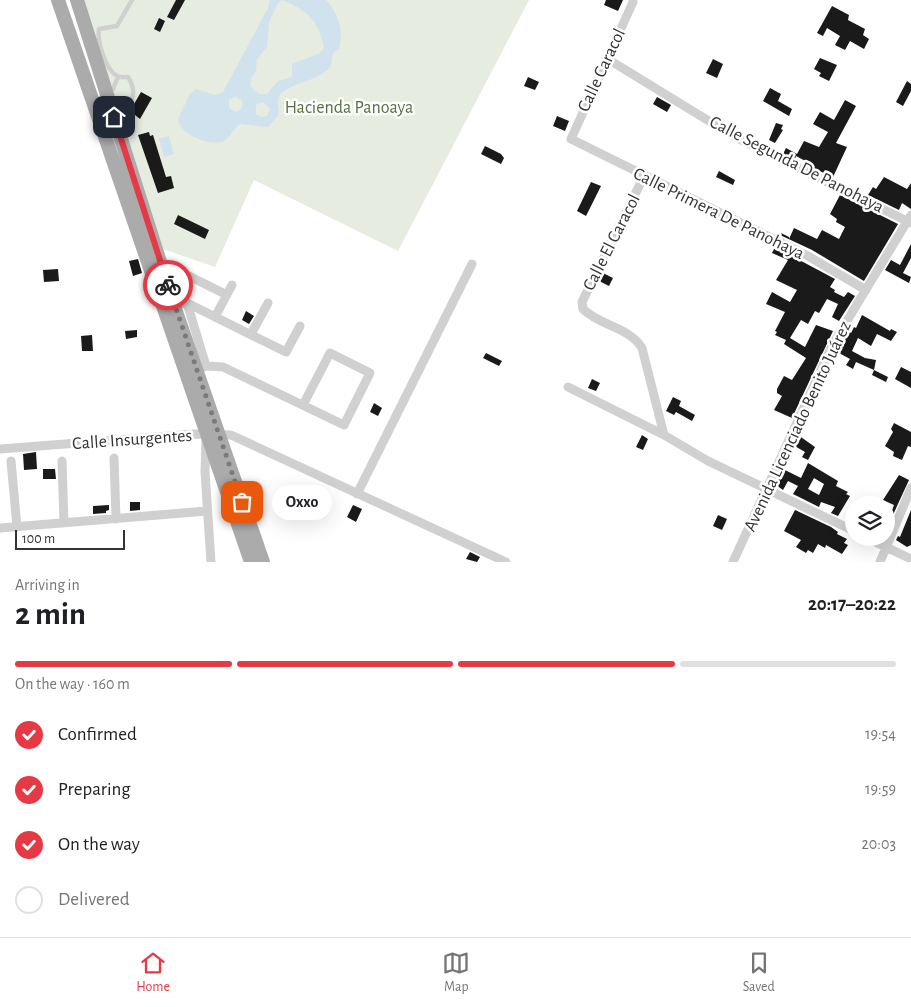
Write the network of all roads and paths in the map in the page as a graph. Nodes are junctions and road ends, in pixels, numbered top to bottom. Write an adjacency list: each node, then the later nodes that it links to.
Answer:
1 (77, 0): 4 (lane); 7 (main road)
2 (132, 0): 6 (lane)
3 (632, 2): 5 (street, Calle Caracol)
4 (59, 3): 18 (main road)
5 (606, 58): 9 (street, Calle Caracol); 11 (street, Calle Segunda De Panohaya)
6 (118, 77): 7 (lane); 8 (lane)
7 (106, 90): 8 (main road)
8 (114, 117): 18 (main road)
9 (571, 139): 10 (street, Calle Primera De Panohaya)
10 (644, 176): 15 (street, Calle Primera De Panohaya); 26 (street, Calle El Caracol)
11 (910, 220): 15 (street, Avenida Licenciado Benito Juárez)
12 (472, 264): 33 (street)
13 (188, 276): 16 (street)
14 (232, 286): 16 (street)
15 (866, 290): 31 (street, Avenida Licenciado Benito Juárez)
16 (227, 295): 19 (street)
17 (268, 303): 21 (street)
18 (174, 304): 19 (street); 22 (main road); 25 (main road)
19 (215, 317): 21 (street)
20 (300, 326): 21 (street)
21 (251, 334)
22 (202, 368): 24 (street); 25 (main road)
23 (568, 387): 26 (street)
24 (303, 406): 24 (street)
25 (212, 434): 27 (street, Calle Insurgentes); 33 (street, Calle Insurgentes); 34 (street); 43 (main road); 44 (main road)
26 (664, 435): 31 (street)
27 (0, 449)
28 (114, 458): 35 (street)
29 (11, 461): 37 (street)
30 (62, 461): 36 (street)
31 (767, 488): 38 (street); 46 (street, Avenida Licenciado Benito Juárez)
32 (911, 488): 40 (street)
33 (357, 494): 45 (street, Calle Insurgentes)
34 (207, 511): 35 (street); 42 (street)
35 (116, 518): 36 (street)
36 (64, 523): 37 (street)
37 (17, 527): 39 (street)
38 (845, 527)
39 (0, 528)
40 (886, 547): 41 (street); 47 (street)
41 (911, 559)
42 (211, 562)
43 (251, 562)
44 (263, 562)
45 (506, 562)
46 (733, 562)
47 (880, 562)

